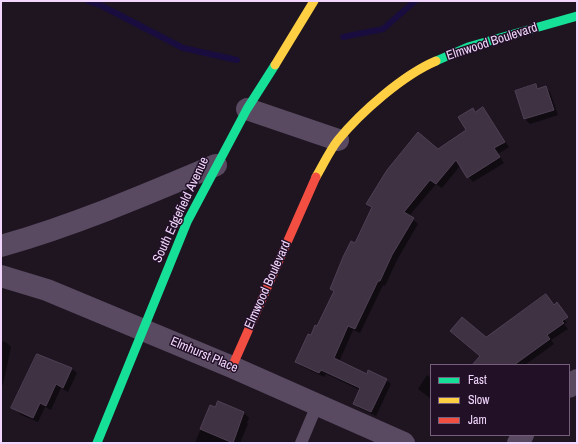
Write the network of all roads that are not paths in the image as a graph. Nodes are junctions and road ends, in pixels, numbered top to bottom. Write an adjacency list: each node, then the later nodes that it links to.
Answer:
1 (314, 1): 3 (street, South Edgefield Avenue)
2 (577, 16): 4 (street, Elmwood Boulevard)
3 (247, 108): 4 (street); 5 (street, South Edgefield Avenue)
4 (338, 140): 9 (street, Elmwood Boulevard)
5 (216, 165): 6 (street); 8 (street, South Edgefield Avenue)
6 (1, 246)
7 (1, 276): 8 (street, Elmhurst Place)
8 (144, 330): 9 (street, Elmhurst Place); 11 (street, South Edgefield Avenue)
9 (232, 367): 10 (street, Elmhurst Place)
10 (317, 405): 12 (lane); 13 (street, Elmhurst Place)
11 (97, 443)
12 (301, 443)
13 (404, 443)

